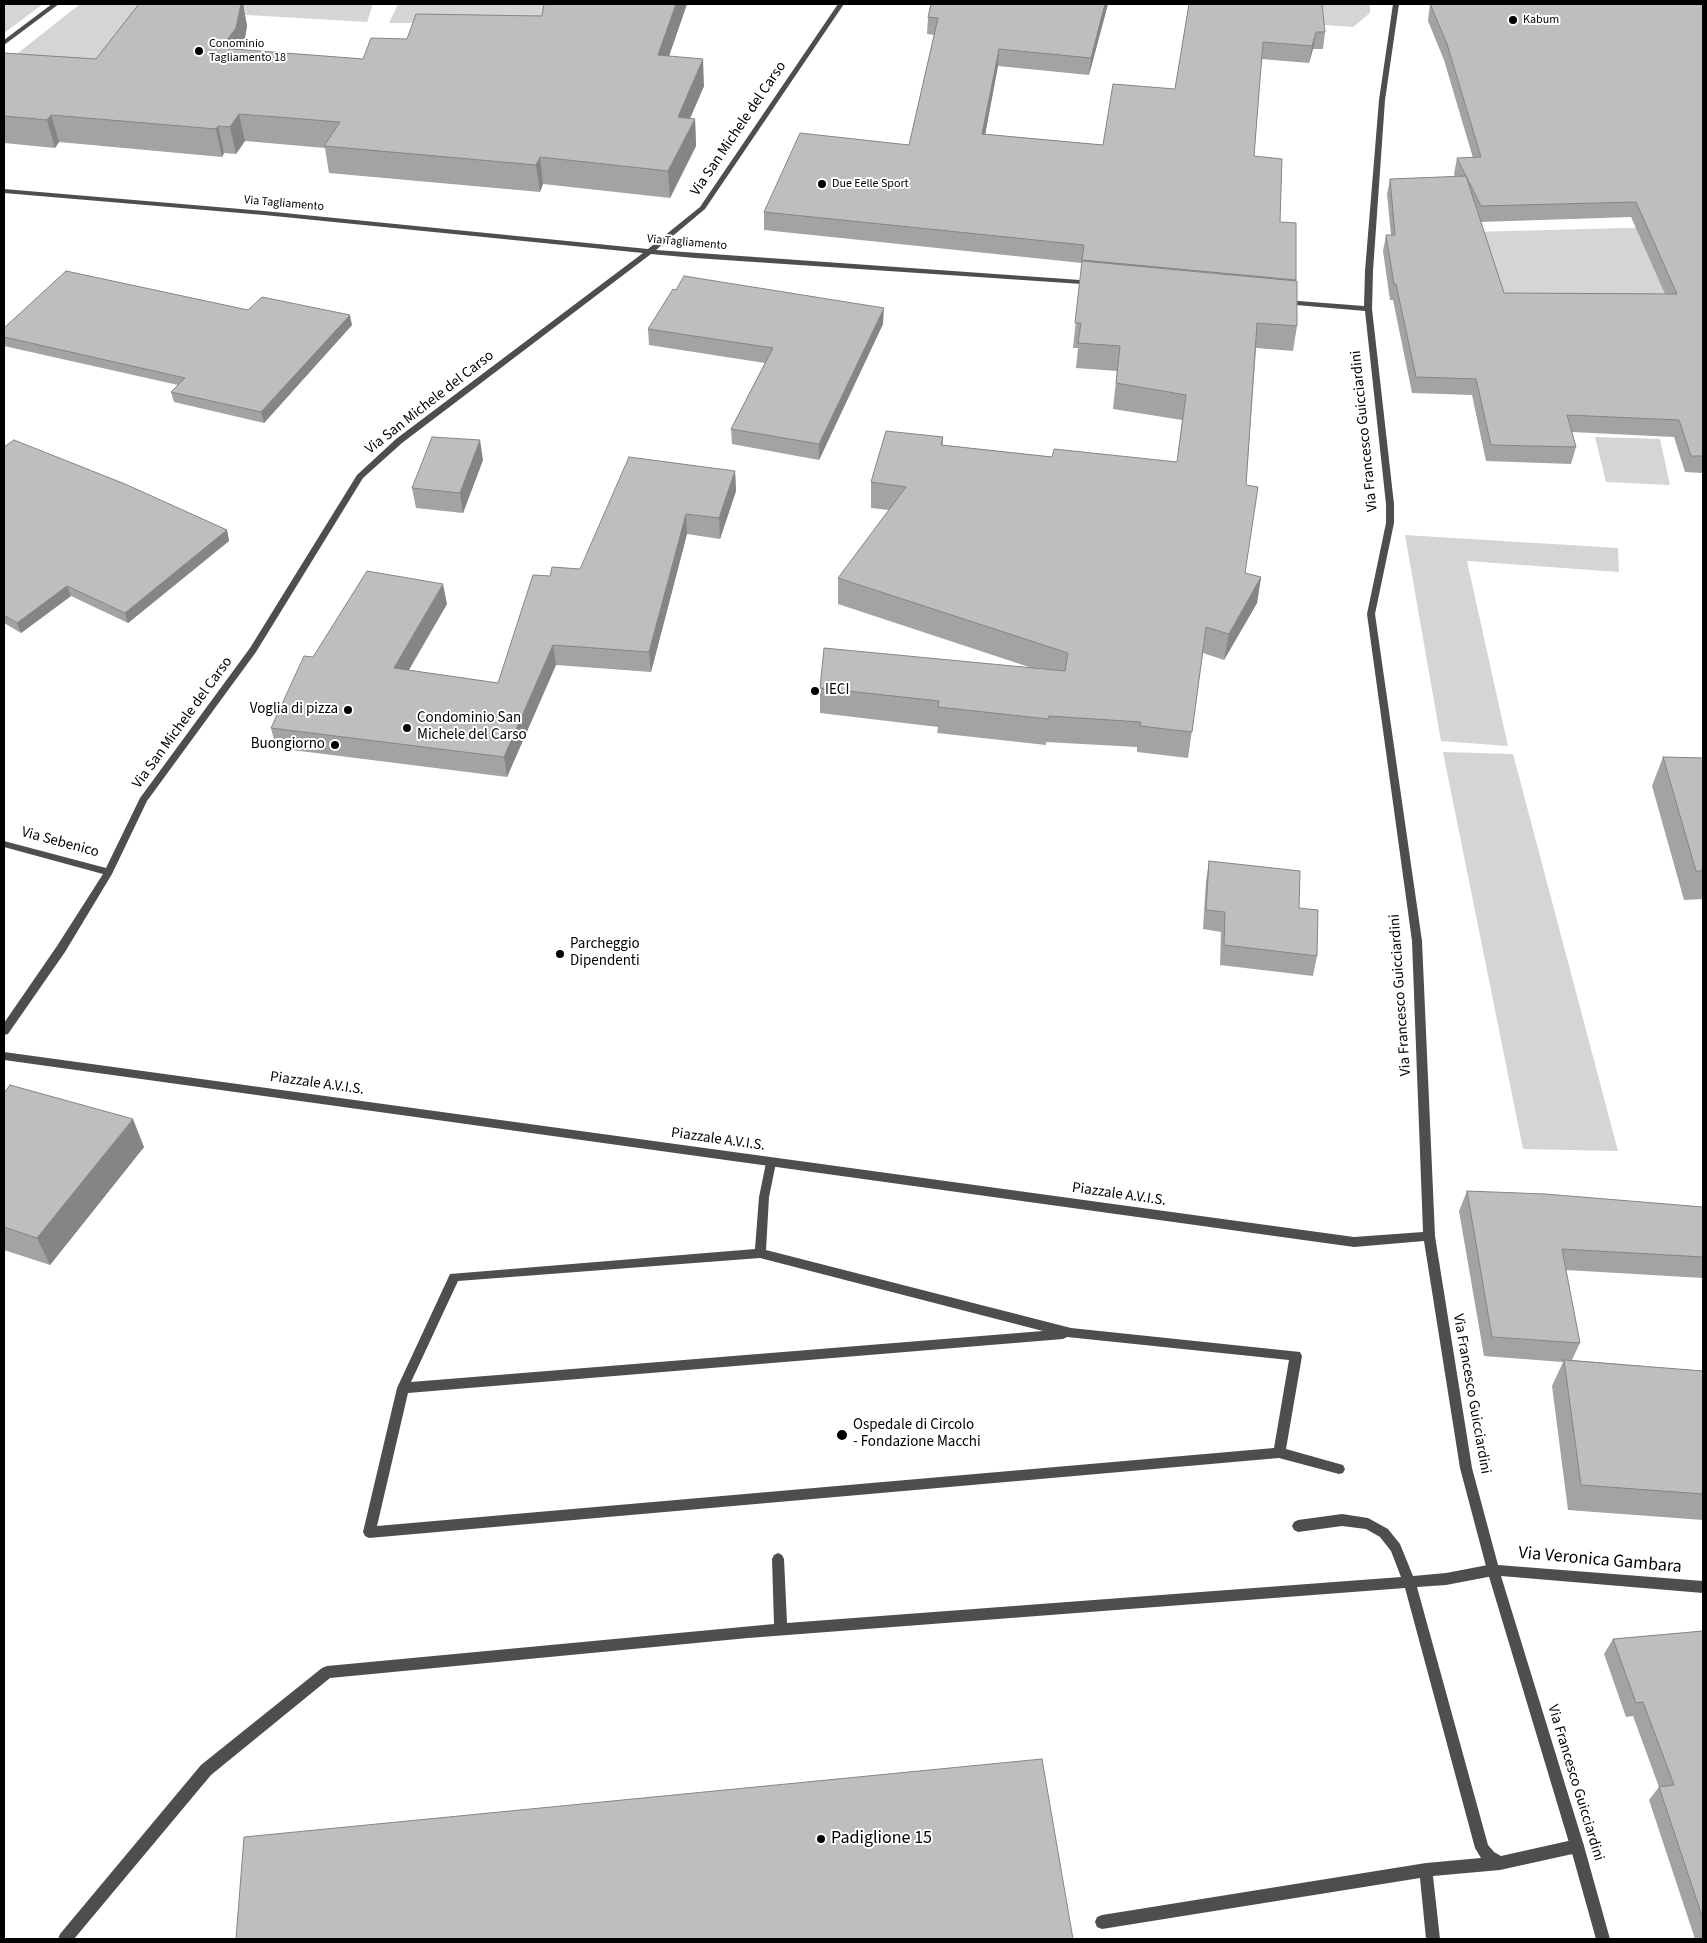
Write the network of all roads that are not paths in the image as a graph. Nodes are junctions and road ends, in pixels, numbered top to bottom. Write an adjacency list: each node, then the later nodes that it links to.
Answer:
1 (56, 4): 4 (street)
2 (841, 4): 6 (street, Via San Michele del Carso)
3 (1396, 4): 9 (street, Via Francesco Guicciardini)
4 (4, 43)
5 (4, 191): 6 (street, Via Tagliamento)
6 (650, 251): 7 (street, Via Tagliamento); 11 (street, Via San Michele del Carso)
7 (1102, 284)
8 (1272, 301): 9 (street)
9 (1368, 309): 15 (street, Via Francesco Guicciardini)
10 (4, 844): 11 (street, Via Sebenico)
11 (108, 872): 12 (street, Via San Michele del Carso)
12 (4, 1031)
13 (4, 1056): 14 (street, Piazzale A.V.I.S.)
14 (771, 1163): 15 (street, Piazzale A.V.I.S.); 16 (street)
15 (1429, 1236): 23 (street, Via Francesco Guicciardini)
16 (760, 1253): 17 (street); 18 (street)
17 (1071, 1333): 18 (street); 19 (street)
18 (403, 1388): 19 (street)
19 (1279, 1453): 20 (street)
20 (1339, 1469)
21 (1298, 1526): 24 (street)
22 (778, 1559): 26 (street)
23 (1493, 1570): 24 (street, Via Veronica Gambara); 25 (street, Via Veronica Gambara); 27 (street, Via Francesco Guicciardini)
24 (1410, 1581): 26 (street, Via Veronica Gambara); 28 (street)
25 (1703, 1587)
26 (781, 1630): 31 (street, Via Veronica Gambara)
27 (1577, 1846): 28 (street); 33 (street, Via Francesco Guicciardini)
28 (1500, 1862): 29 (street)
29 (1426, 1870): 30 (street); 32 (street)
30 (1102, 1922)
31 (65, 1939)
32 (1433, 1939)
33 (1603, 1939)

